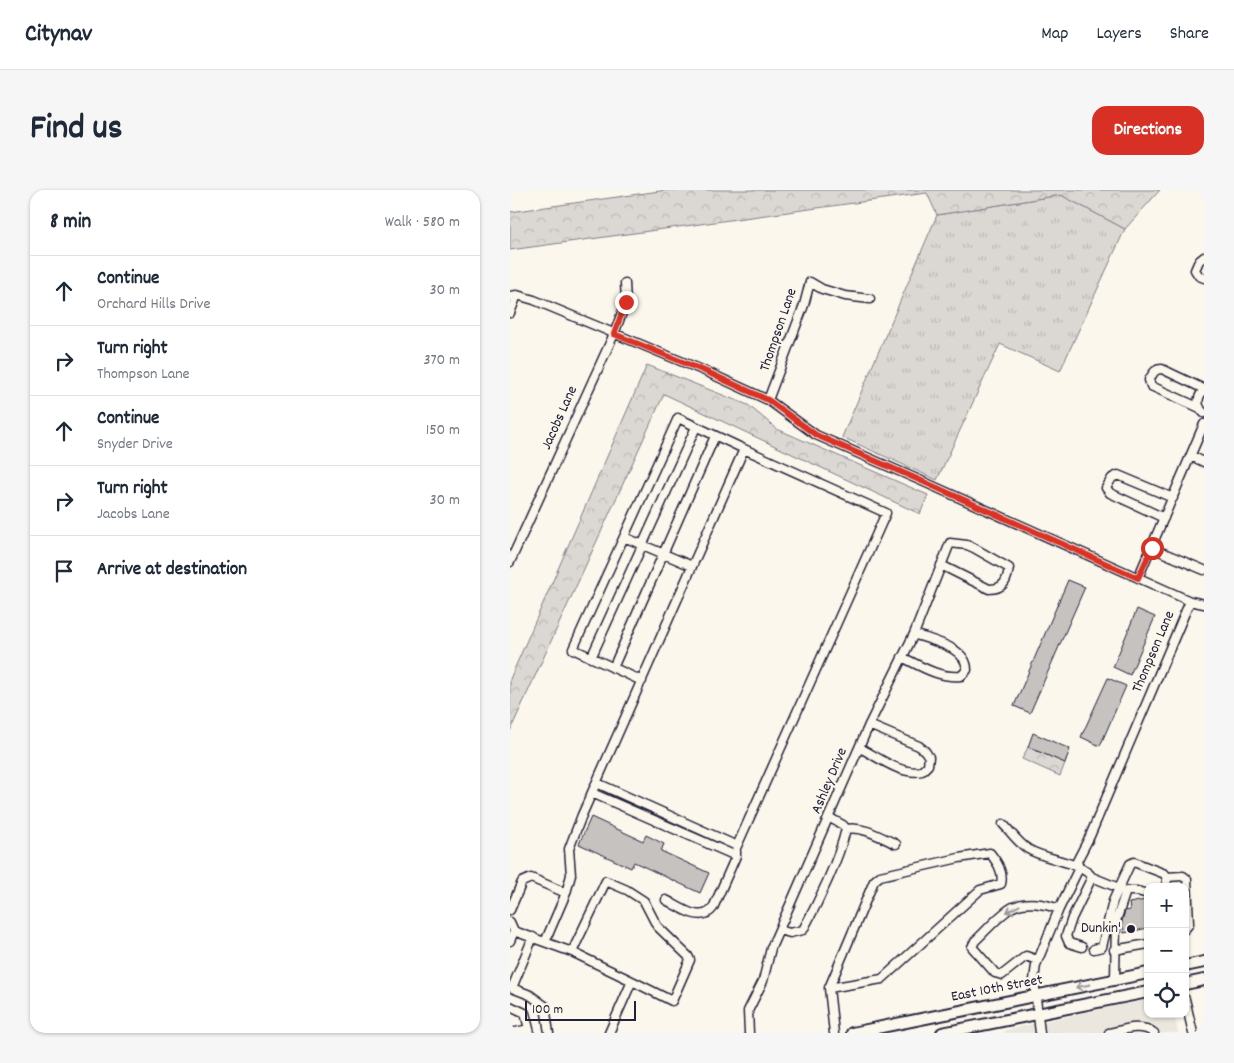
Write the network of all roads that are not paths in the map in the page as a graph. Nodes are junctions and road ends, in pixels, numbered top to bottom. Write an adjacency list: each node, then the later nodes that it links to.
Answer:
1 (1204, 258): 2 (street)
2 (1204, 278)
3 (625, 283): 7 (street, Jacobs Lane)
4 (514, 296): 6 (street); 7 (street)
5 (870, 299): 9 (street, Thompson Lane)
6 (510, 313)
7 (614, 334): 9 (street); 23 (street, Jacobs Lane)
8 (1204, 390): 10 (street); 10 (street)
9 (768, 400): 27 (street, Thompson Lane)
10 (1202, 410)
11 (1204, 424): 15 (street)
12 (696, 427): 13 (street); 19 (street); 20 (street)
13 (715, 436): 14 (street); 22 (street)
14 (744, 449): 25 (street); 43 (street)
15 (1191, 456): 16 (street); 17 (street)
16 (1204, 462)
17 (1173, 498): 18 (street); 18 (street)
18 (1164, 518): 21 (street)
19 (624, 537): 20 (street); 32 (street)
20 (642, 545): 22 (street); 32 (street)
21 (1152, 548): 26 (street); 27 (street)
22 (664, 554): 25 (street); 33 (street)
23 (510, 562)
24 (941, 565): 24 (street, Ashley Drive); 30 (street, Ashley Drive)
25 (692, 566): 34 (street)
26 (1204, 570)
27 (1138, 578): 28 (street, Thompson Lane)
28 (1190, 601): 29 (street); 45 (street, Thompson Lane)
29 (1204, 604)
30 (914, 634): 31 (street, Ashley Drive); 31 (street)
31 (902, 657): 35 (street, Ashley Drive)
32 (591, 658): 33 (street)
33 (613, 668): 34 (street)
34 (642, 681): 37 (street)
35 (869, 726): 36 (street, Ashley Drive); 36 (street)
36 (860, 748): 39 (street, Ashley Drive)
37 (597, 783): 38 (street); 43 (street)
38 (592, 793): 44 (street); 51 (street)
39 (830, 818): 41 (street); 57 (street, Ashley Drive)
40 (1003, 824): 45 (street)
41 (846, 830): 42 (street); 57 (street)
42 (896, 844)
43 (737, 846): 44 (street)
44 (736, 856): 52 (street)
45 (1079, 868): 46 (street); 54 (street, Thompson Lane)
46 (1092, 877): 49 (street); 63 (street)
47 (1166, 877): 48 (street); 49 (street); 56 (street)
48 (1166, 883)
49 (1119, 888): 64 (street)
50 (1144, 893): 65 (street)
51 (566, 894): 53 (street); 61 (street)
52 (666, 900)
53 (510, 910)
54 (1059, 910): 67 (street, Thompson Lane); 67 (street, one-way to 67)
55 (510, 922): 58 (street)
56 (1186, 928)
57 (779, 930): 85 (street, Ashley Drive)
58 (514, 931): 59 (street); 60 (street)
59 (533, 937): 61 (street); 83 (street)
60 (510, 940)
61 (545, 942): 66 (street)
62 (1144, 945): 65 (street)
63 (1082, 947)
64 (1098, 948)
65 (1114, 950): 72 (street)
66 (572, 952): 71 (street); 71 (street)
67 (1037, 960): 77 (street, Thompson Lane)
68 (1204, 962): 69 (main road)
69 (1189, 965)
70 (1144, 974): 72 (main road, East 10th Street)
71 (632, 980): 84 (street)
72 (1115, 980): 77 (main road, East 10th Street, one-way to 77)
73 (1204, 980): 74 (main road)
74 (1189, 983)
75 (829, 988): 75 (street); 86 (street)
76 (1144, 993): 79 (main road)
77 (1035, 996): 79 (street, Thompson Lane); 87 (main road, East 10th Street)
78 (510, 1006): 81 (street)
79 (1037, 1014): 88 (main road); 89 (street, Thompson Lane)
80 (1189, 1016): 92 (street)
81 (529, 1031): 82 (street)
82 (511, 1033)
83 (549, 1033)
84 (609, 1033)
85 (748, 1033)
86 (834, 1033)
87 (852, 1033)
88 (942, 1033)
89 (1040, 1033)
90 (1109, 1033): 91 (street)
91 (1154, 1033)
92 (1193, 1033)

